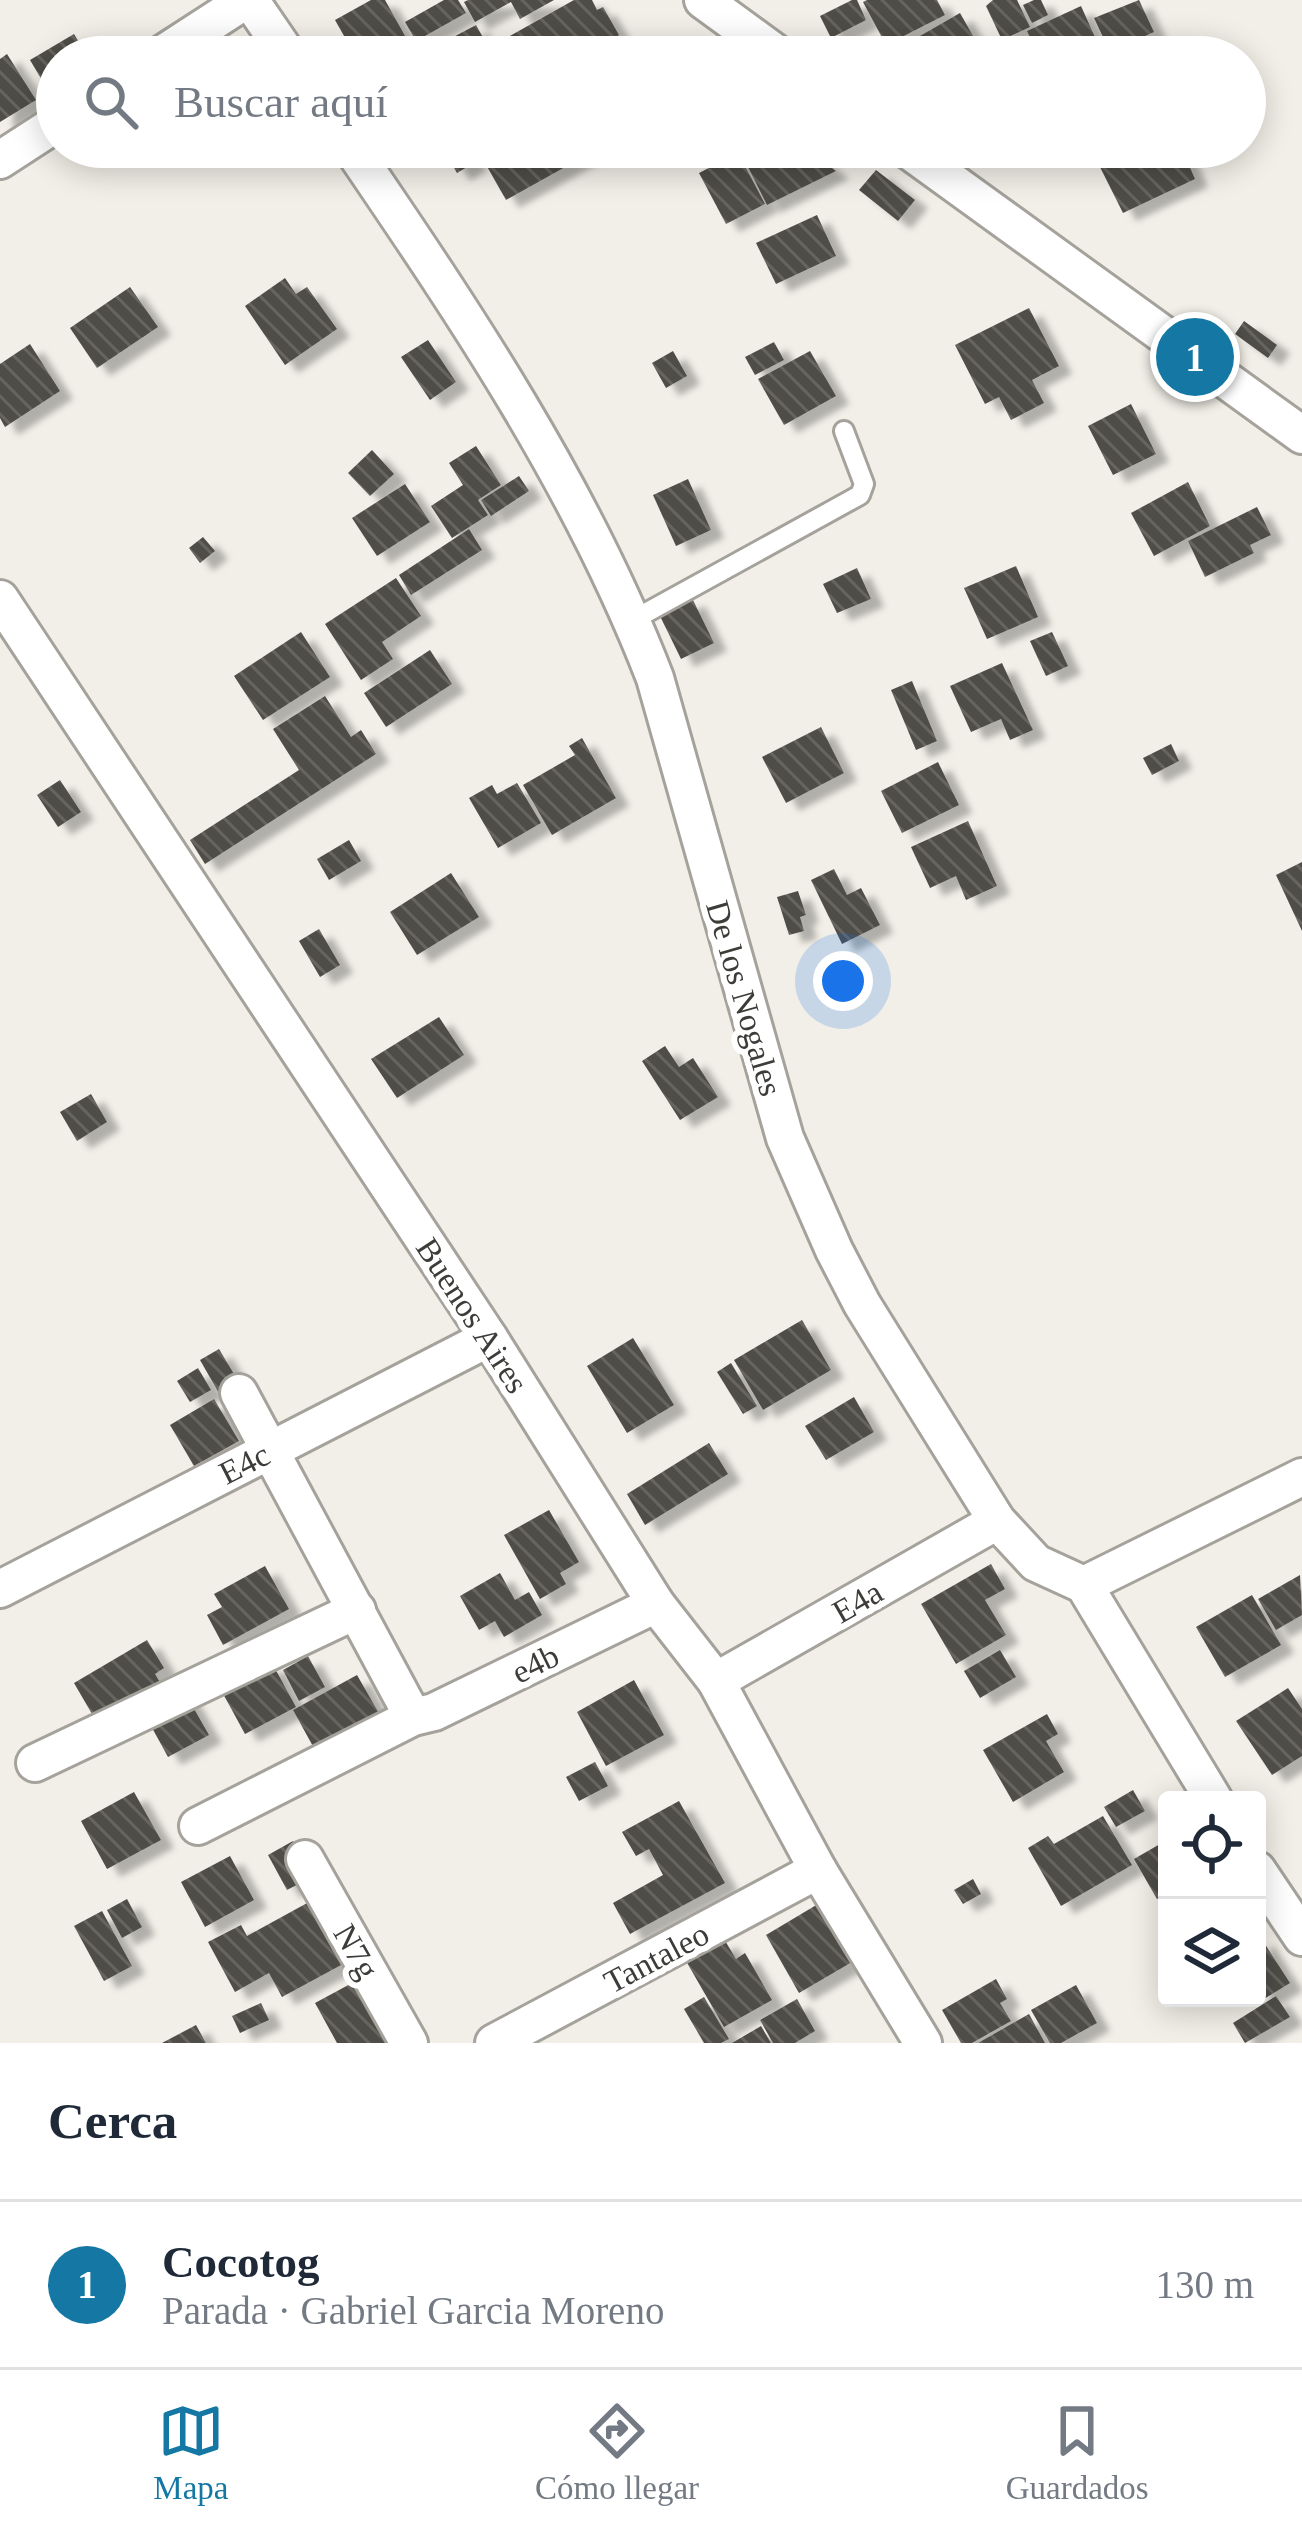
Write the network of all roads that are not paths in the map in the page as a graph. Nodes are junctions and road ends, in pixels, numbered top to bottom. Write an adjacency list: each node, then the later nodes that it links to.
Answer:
1 (248, 0): 3 (street); 4 (street)
2 (703, 0): 5 (street)
3 (191, 36)
4 (274, 36)
5 (752, 36)
6 (36, 137): 7 (street)
7 (0, 160)
8 (365, 168): 13 (street, De los Nogales)
9 (933, 168): 11 (street)
10 (844, 431): 13 (lane)
11 (1302, 434)
12 (0, 599): 14 (street, Buenos Aires)
13 (633, 620): 18 (street, De los Nogales)
14 (489, 1338): 16 (street, E4c); 21 (street, Buenos Aires)
15 (239, 1393): 16 (street)
16 (270, 1449): 20 (street, E4c); 22 (street)
17 (1297, 1489): 19 (street)
18 (998, 1521): 19 (street, De los Nogales); 23 (street, E4a)
19 (1084, 1585): 26 (street)
20 (0, 1589)
21 (656, 1604): 23 (street, Buenos Aires); 24 (street, e4b)
22 (357, 1610): 24 (street); 25 (street)
23 (716, 1681): 29 (street, Buenos Aires)
24 (413, 1717): 27 (street, e4b)
25 (35, 1762)
26 (1209, 1791)
27 (198, 1826)
28 (304, 1859): 32 (street, N7g)
29 (818, 1870): 33 (street, Tantaleo); 34 (street, Buenos Aires)
30 (1266, 1883): 31 (street)
31 (1302, 1937)
32 (410, 2043)
33 (494, 2043)
34 (923, 2043)

